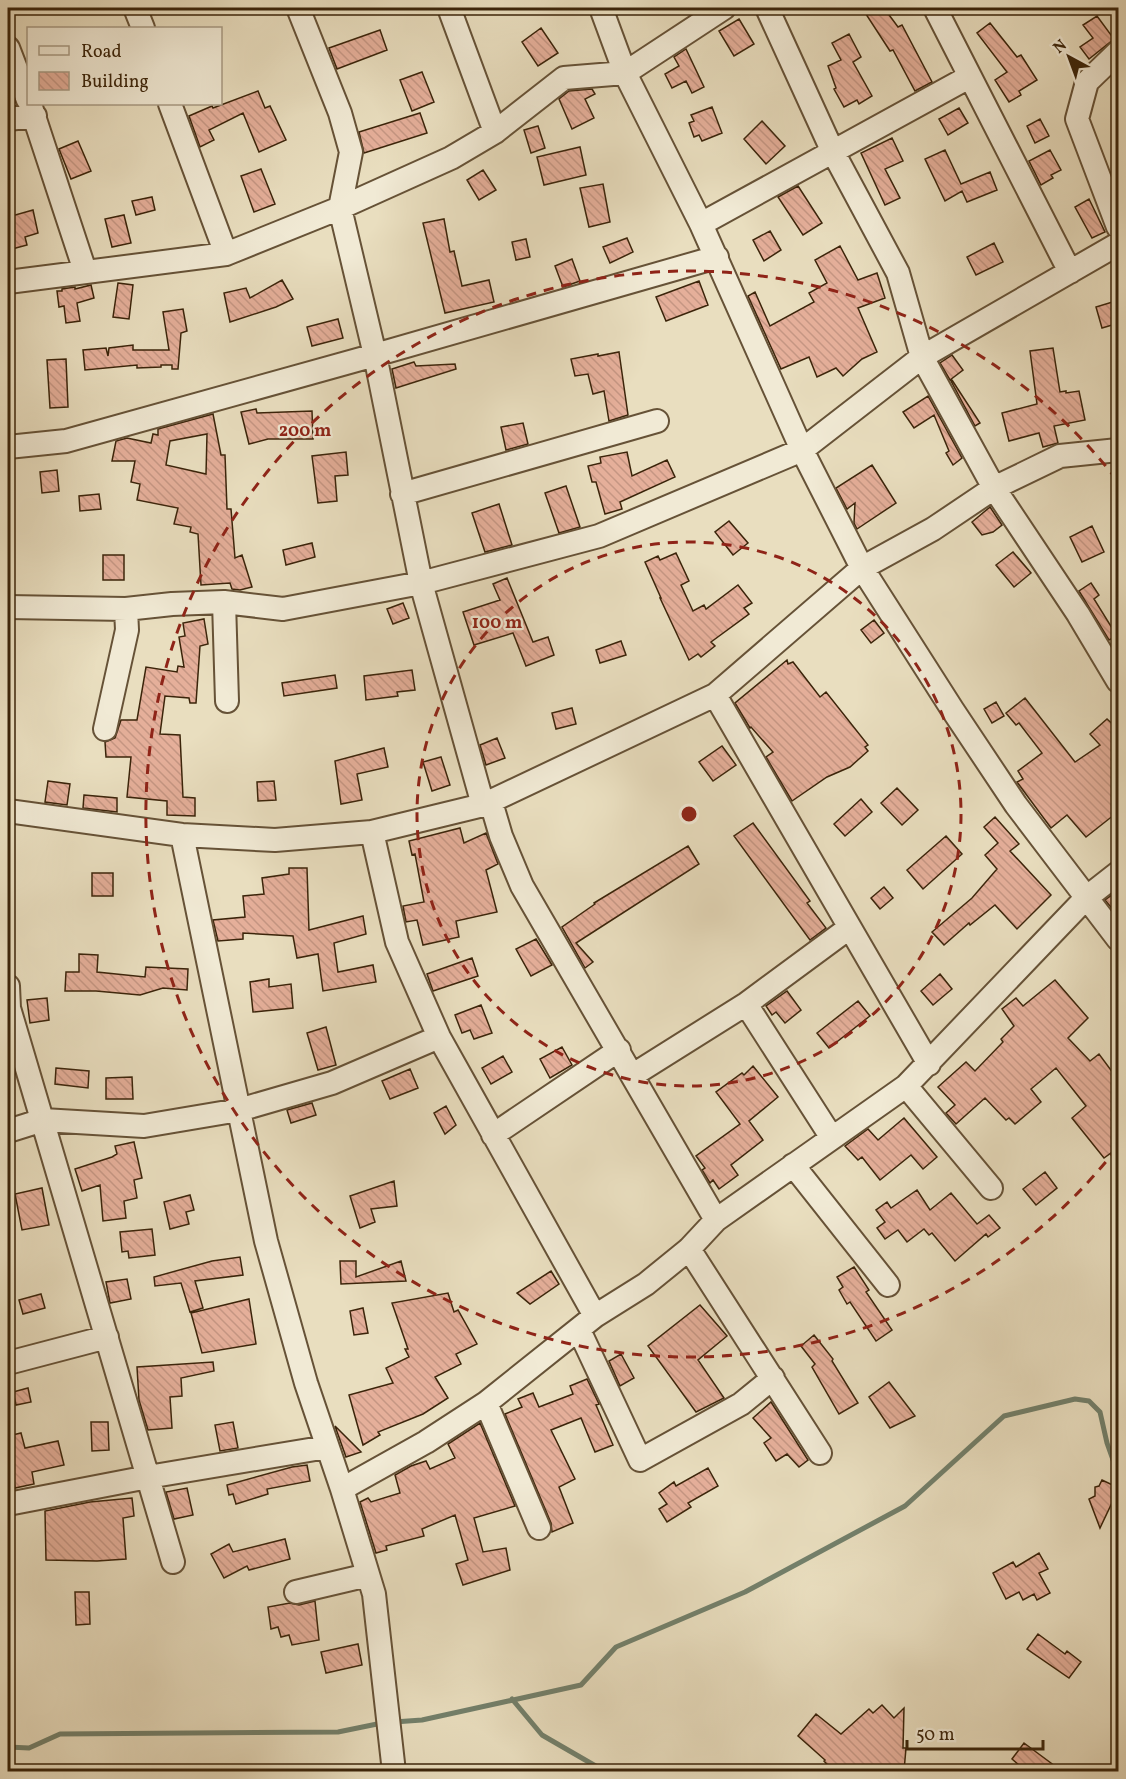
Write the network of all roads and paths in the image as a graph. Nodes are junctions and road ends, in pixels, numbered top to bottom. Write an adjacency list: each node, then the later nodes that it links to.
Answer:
1 (135, 8): 8 (street)
2 (298, 8): 19 (street)
3 (449, 8): 17 (street)
4 (601, 8): 11 (street)
5 (724, 8): 11 (street)
6 (767, 8): 18 (street)
7 (935, 8): 12 (street)
8 (143, 27)
9 (8, 48): 13 (street)
10 (1119, 52): 21 (street)
11 (625, 73): 17 (street); 20 (street)
12 (969, 77): 18 (street); 26 (street)
13 (27, 96)
14 (170, 105): 23 (street)
15 (31, 106): 16 (street); 25 (street)
16 (8, 119)
17 (495, 132): 19 (street)
18 (832, 150): 20 (street); 29 (street)
19 (340, 208): 23 (street); 28 (street)
20 (702, 224): 24 (street)
21 (1119, 227)
22 (1119, 244): 26 (street)
23 (226, 254): 25 (street)
24 (717, 257): 28 (street); 32 (street)
25 (85, 271): 27 (street)
26 (1070, 272): 29 (street)
27 (8, 282)
28 (375, 355): 31 (street); 35 (street)
29 (922, 357): 32 (street); 34 (street)
30 (657, 421): 35 (street)
31 (8, 447)
32 (801, 450): 36 (street); 37 (street)
33 (1119, 450): 34 (street)
34 (994, 488): 36 (street); 41 (street)
35 (402, 494): 37 (street)
36 (862, 568): 42 (street); 50 (street)
37 (421, 583): 38 (street); 45 (street)
38 (224, 602): 40 (street); 43 (street)
39 (8, 607): 40 (street)
40 (126, 609): 44 (street)
41 (1119, 681)
42 (715, 695): 45 (street); 51 (street)
43 (227, 701)
44 (105, 729)
45 (487, 803): 47 (street); 56 (street)
46 (8, 811): 48 (street)
47 (372, 832): 48 (street); 55 (street)
48 (182, 835): 60 (street)
49 (1119, 873): 50 (street)
50 (1086, 898): 52 (street); 57 (street)
51 (849, 928): 54 (street); 57 (street)
52 (1119, 939)
53 (8, 986): 61 (street)
54 (746, 1004): 58 (street); 64 (street)
55 (438, 1037): 60 (street); 63 (street)
56 (619, 1050): 58 (street); 63 (street)
57 (929, 1064): 59 (street)
58 (633, 1075): 67 (street)
59 (906, 1086): 64 (street); 66 (street)
60 (239, 1110): 61 (street); 75 (street)
61 (43, 1120): 62 (street); 71 (street)
62 (8, 1131)
63 (493, 1135): 70 (street)
64 (832, 1138): 65 (street)
65 (794, 1165): 67 (street); 69 (street)
66 (991, 1188)
67 (716, 1220): 68 (street)
68 (689, 1249): 70 (street); 73 (street)
69 (888, 1285)
70 (587, 1323): 73 (street); 74 (street)
71 (107, 1337): 72 (street); 77 (street)
72 (8, 1363)
73 (773, 1378): 76 (street)
74 (486, 1403): 78 (street); 80 (street)
75 (327, 1447): 77 (street); 78 (street)
76 (820, 1453)
77 (148, 1477): 79 (street); 81 (street)
78 (342, 1489): 82 (street)
79 (8, 1504)
80 (539, 1528)
81 (173, 1562)
82 (368, 1575): 83 (street); 84 (street)
83 (296, 1592)
84 (394, 1772)

